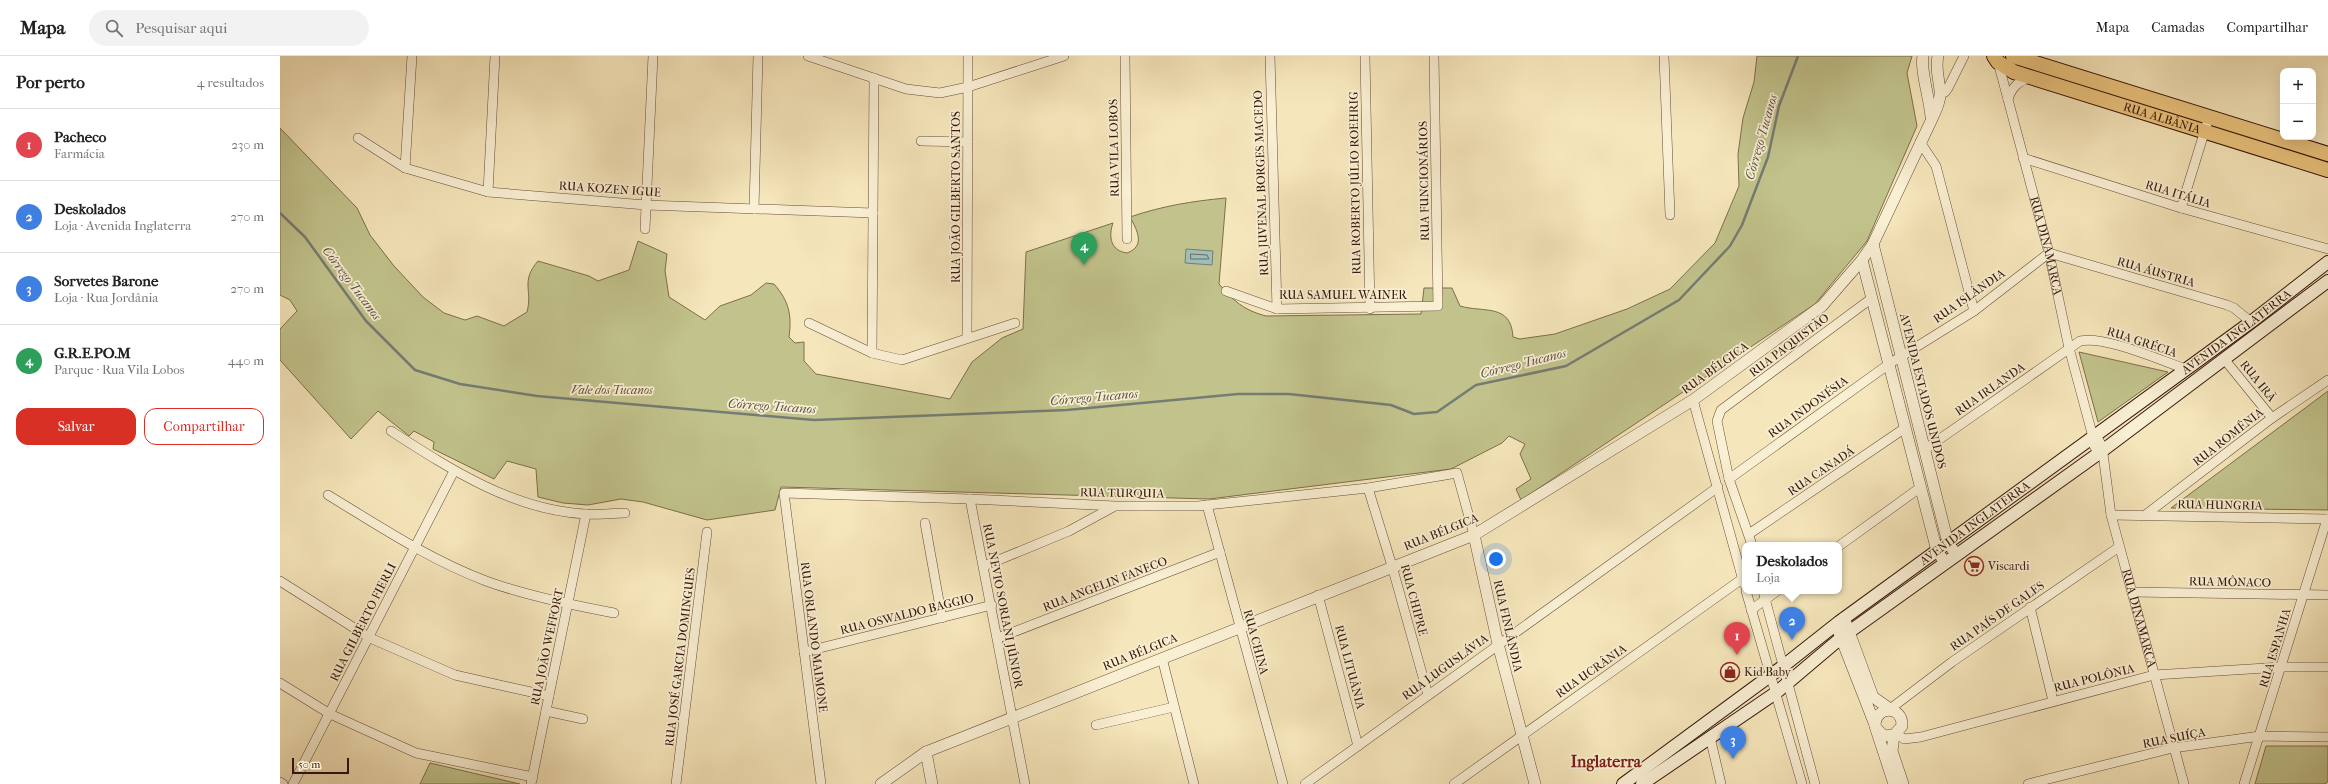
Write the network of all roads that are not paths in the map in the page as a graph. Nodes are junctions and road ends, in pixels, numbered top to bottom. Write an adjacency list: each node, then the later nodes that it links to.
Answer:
1 (412, 56): 32 (street)
2 (495, 56): 34 (street)
3 (653, 56): 35 (street)
4 (758, 56): 37 (street)
5 (808, 56): 19 (street)
6 (968, 56): 20 (street, RUA JOÃO GILBERTO SANTOS)
7 (1064, 56): 20 (street)
8 (1125, 56): 41 (street, RUA VILA LOBOS)
9 (1270, 56): 51 (street, RUA JUVENAL BORGES MACEDO)
10 (1365, 56): 52 (street, RUA ROBERTO JÚLIO ROEHRIG)
11 (1434, 56): 50 (street, RUA FUNCIONÁRIOS)
12 (1664, 56): 39 (street)
13 (1923, 56): 24 (street)
14 (1938, 56): 21 (street, RUA BÉLGICA)
15 (1964, 56): 21 (street)
16 (2013, 56): 23 (main road, RUA ALBÂNIA)
17 (1996, 59): 18 (main road, RUA ALBÂNIA); 22 (street, RUA DINAMARCA)
18 (2030, 77): 22 (street); 25 (main road, RUA ALBÂNIA)
19 (874, 78): 20 (street); 38 (street)
20 (968, 87): 28 (street, RUA JOÃO GILBERTO SANTOS)
21 (1940, 94): 24 (street, RUA BÉLGICA)
22 (2008, 99): 31 (street, RUA DINAMARCA)
23 (2209, 117): 25 (street); 30 (main road, RUA ALBÂNIA)
24 (1931, 121): 29 (street, RUA BÉLGICA)
25 (2205, 132): 33 (main road, RUA ALBÂNIA); 36 (street)
26 (358, 138): 32 (street, RUA KOZEN IGUE)
27 (921, 141): 28 (street)
28 (968, 142): 57 (street, RUA JOÃO GILBERTO SANTOS)
29 (1920, 142): 42 (street, RUA BÉLGICA); 53 (street)
30 (2328, 154)
31 (2023, 158): 36 (street, RUA ITÁLIA); 44 (street, RUA DINAMARCA)
32 (405, 168): 34 (street, RUA KOZEN IGUE)
33 (2328, 170)
34 (488, 192): 35 (street, RUA KOZEN IGUE)
35 (646, 205): 37 (street, RUA KOZEN IGUE); 40 (street)
36 (2181, 208): 43 (street, RUA ITÁLIA)
37 (754, 209): 38 (street, RUA KOZEN IGUE)
38 (873, 213): 60 (street)
39 (1670, 215)
40 (645, 229)
41 (1127, 239)
42 (1873, 244): 45 (street, RUA BÉLGICA); 61 (street, AVENIDA ESTADOS UNIDOS)
43 (2328, 249)
44 (2049, 253): 53 (street, RUA ISLÂNDIA); 54 (street, RUA ÁUSTRIA); 58 (street, RUA DINAMARCA)
45 (1862, 260): 49 (street); 66 (street, RUA BÉLGICA)
46 (2328, 262): 54 (main road, AVENIDA INGLATERRA)
47 (2328, 281): 62 (main road, AVENIDA INGLATERRA)
48 (1226, 291): 51 (street, RUA SAMUEL WAINER)
49 (1872, 298): 63 (street); 75 (street, RUA PAQUISTÃO)
50 (1438, 306): 52 (street, RUA SAMUEL WAINER)
51 (1277, 309): 52 (street, RUA SAMUEL WAINER)
52 (1370, 309)
53 (1974, 311): 61 (street, RUA ISLÂNDIA)
54 (2251, 322): 59 (main road, AVENIDA INGLATERRA)
55 (808, 323): 60 (street)
56 (1014, 324): 57 (street)
57 (967, 338): 60 (street)
58 (2070, 348): 64 (street, RUA GRÉCIA); 70 (street, RUA DINAMARCA); 71 (street, RUA IRLANDA)
59 (2215, 348): 62 (street, RUA IRÃ); 64 (main road, AVENIDA INGLATERRA)
60 (872, 353)
61 (1901, 356): 63 (street, RUA INDONÉSIA); 71 (street, AVENIDA ESTADOS UNIDOS)
62 (2225, 360): 67 (street, RUA IRÃ); 72 (main road, AVENIDA INGLATERRA)
63 (1889, 364): 68 (street); 75 (street, RUA INDONÉSIA)
64 (2186, 369): 70 (main road, AVENIDA INGLATERRA)
65 (2328, 380): 67 (street, RUA ROMÊNIA)
66 (1693, 400): 76 (street); 94 (street, RUA BÉLGICA)
67 (2272, 418): 81 (street, RUA ROMÊNIA)
68 (1905, 428): 77 (street); 93 (street, RUA CANADÁ)
69 (391, 432): 73 (street)
70 (2093, 437): 72 (street, RUA DINAMARCA); 96 (main road, AVENIDA INGLATERRA)
71 (1924, 450): 96 (street, AVENIDA ESTADOS UNIDOS)
72 (2102, 451): 87 (street, RUA DINAMARCA); 102 (main road, AVENIDA INGLATERRA)
73 (454, 471): 86 (street); 99 (street, RUA GILBERTO FIERLI)
74 (1457, 474): 78 (street, RUA TURQUIA); 94 (street, RUA FINLÂNDIA)
75 (1729, 479): 93 (street)
76 (1718, 487): 106 (street); 125 (street, RUA LUGUSLÁVIA)
77 (1921, 487): 97 (street); 100 (street)
78 (1368, 488): 84 (street, RUA TURQUIA); 105 (street, RUA CHIPRE)
79 (784, 493): 82 (street, RUA TURQUIA); 126 (street, RUA ORLANDO MAIMONE)
80 (328, 495): 99 (street)
81 (2168, 497): 88 (street, RUA ROMÊNIA); 89 (street)
82 (970, 499): 83 (street, RUA TURQUIA); 104 (street, RUA NEVIO SORIANI JÚNIOR)
83 (1115, 506): 84 (street, RUA TURQUIA); 104 (street)
84 (1207, 506): 101 (street, RUA CHINA)
85 (625, 513): 86 (street)
86 (586, 514): 114 (street, RUA JOÃO WEFFORT)
87 (2111, 515): 88 (street, RUA HUNGRIA); 98 (street, RUA DINAMARCA)
88 (2144, 516): 89 (street, RUA HUNGRIA)
89 (2169, 516): 90 (street, RUA HUNGRIA)
90 (2328, 519): 113 (street, RUA ESPANHA)
91 (925, 523): 119 (street)
92 (707, 532): 162 (street, RUA JOSÉ GARCIA DOMINGUES)
93 (1749, 534): 95 (street)
94 (1474, 535): 105 (street, RUA BÉLGICA); 125 (street, RUA FINLÂNDIA)
95 (1751, 542)
96 (1948, 543): 100 (main road, AVENIDA INGLATERRA); 102 (street)
97 (1842, 544)
98 (2119, 547): 108 (street, RUA DINAMARCA); 116 (street, RUA PAÍS DE GALES)
99 (414, 548): 114 (street); 123 (street, RUA GILBERTO FIERLI)
100 (1937, 551): 103 (street); 120 (main road, AVENIDA INGLATERRA)
101 (1220, 552): 121 (street, RUA CHINA); 124 (street, RUA ANGELIN FANECO)
102 (1956, 554): 103 (main road, AVENIDA INGLATERRA)
103 (1945, 562): 122 (main road, AVENIDA INGLATERRA)
104 (984, 566): 115 (street, RUA NEVIO SORIANI JÚNIOR)
105 (1392, 566): 111 (street, RUA BÉLGICA); 136 (street, RUA CHIPRE)
106 (1742, 579): 147 (street, RUA UCRÂNIA)
107 (280, 581): 123 (street)
108 (2132, 592): 113 (street, RUA MÔNACO); 132 (street, RUA DINAMARCA)
109 (1746, 594): 117 (street)
110 (2328, 595): 113 (street, RUA MÔNACO)
111 (1318, 596): 121 (street, RUA BÉLGICA); 152 (street, RUA LITUÂNIA)
112 (1764, 596): 117 (street); 128 (street)
113 (2304, 596): 129 (street, RUA ESPANHA)
114 (569, 604): 118 (street); 137 (street, RUA JOÃO WEFFORT)
115 (992, 606): 119 (street, RUA OSWALDO BAGGIO); 124 (street, RUA NEVIO SORIANI JÚNIOR)
116 (2030, 607): 138 (street); 140 (street, RUA PAÍS DE GALES)
117 (1751, 610): 131 (street)
118 (614, 613)
119 (942, 618): 126 (street, RUA OSWALDO BAGGIO)
120 (1840, 621): 122 (street); 128 (main road, AVENIDA INGLATERRA)
121 (1240, 627): 127 (street, RUA BÉLGICA); 168 (street, RUA CHINA)
122 (1846, 634): 134 (main road, AVENIDA INGLATERRA); 140 (street); 146 (street)
123 (370, 638): 137 (street); 142 (street, RUA GILBERTO FIERLI)
124 (998, 638): 143 (street, RUA NEVIO SORIANI JÚNIOR)
125 (1498, 644): 136 (street, RUA LUGUSLÁVIA); 147 (street, RUA FINLÂNDIA)
126 (804, 652): 163 (street, RUA ORLANDO MAIMONE)
127 (1162, 658): 139 (street); 143 (street, RUA BÉLGICA)
128 (1782, 667): 131 (main road, AVENIDA INGLATERRA); 134 (street)
129 (2282, 667): 130 (street, RUA POLÔNIA); 132 (street, RUA POLÔNIA); 149 (street, RUA ESPANHA)
130 (2328, 667)
131 (1771, 675): 135 (street); 155 (main road, AVENIDA INGLATERRA)
132 (2154, 675): 138 (street, RUA POLÔNIA); 153 (street, RUA DINAMARCA)
133 (280, 683): 142 (street)
134 (1787, 683): 135 (main road, AVENIDA INGLATERRA); 176 (street)
135 (1777, 692): 150 (main road, AVENIDA INGLATERRA); 175 (street)
136 (1428, 695): 152 (street, RUA LUGUSLÁVIA)
137 (549, 696): 141 (street, RUA JOÃO WEFFORT)
138 (2053, 701): 148 (street, RUA POLÔNIA)
139 (1174, 707): 145 (street); 167 (street)
140 (1890, 709): 146 (street); 148 (street)
141 (546, 711): 144 (street); 158 (street, RUA JOÃO WEFFORT)
142 (330, 714): 158 (street); 161 (street, RUA GILBERTO FIERLI)
143 (1012, 717): 154 (street, RUA BÉLGICA); 166 (street, RUA NEVIO SORIANI JÚNIOR)
144 (584, 718)
145 (1096, 725)
146 (1876, 727): 148 (street); 177 (street)
147 (1521, 735): 170 (street, RUA UCRÂNIA); 171 (street, RUA FINLÂNDIA)
148 (1896, 735): 178 (street)
149 (2260, 736): 151 (street, RUA SUÍÇA); 153 (street, RUA SUÍÇA); 181 (street, RUA ESPANHA)
150 (1710, 737): 156 (main road, AVENIDA INGLATERRA); 174 (street)
151 (2328, 737)
152 (1358, 746): 169 (street, RUA LUGUSLÁVIA)
153 (2173, 748): 179 (street, RUA SUÍÇA); 180 (street, RUA DINAMARCA)
154 (926, 752): 164 (street, RUA BÉLGICA); 165 (street)
155 (1660, 756): 156 (main road); 157 (main road, AVENIDA INGLATERRA)
156 (1668, 766): 157 (main road, AVENIDA INGLATERRA)
157 (1653, 769): 172 (main road, AVENIDA INGLATERRA); 173 (main road, AVENIDA INGLATERRA)
158 (532, 780)
159 (280, 782): 160 (street)
160 (283, 784)
161 (293, 784)
162 (676, 784)
163 (821, 784)
164 (881, 784)
165 (932, 784)
166 (1025, 784)
167 (1194, 784)
168 (1283, 784)
169 (1305, 784)
170 (1454, 784)
171 (1535, 784)
172 (1623, 784)
173 (1642, 784)
174 (1721, 784)
175 (1802, 784)
176 (1815, 784)
177 (1894, 784)
178 (1903, 784)
179 (2028, 784)
180 (2184, 784)
181 (2244, 784)

